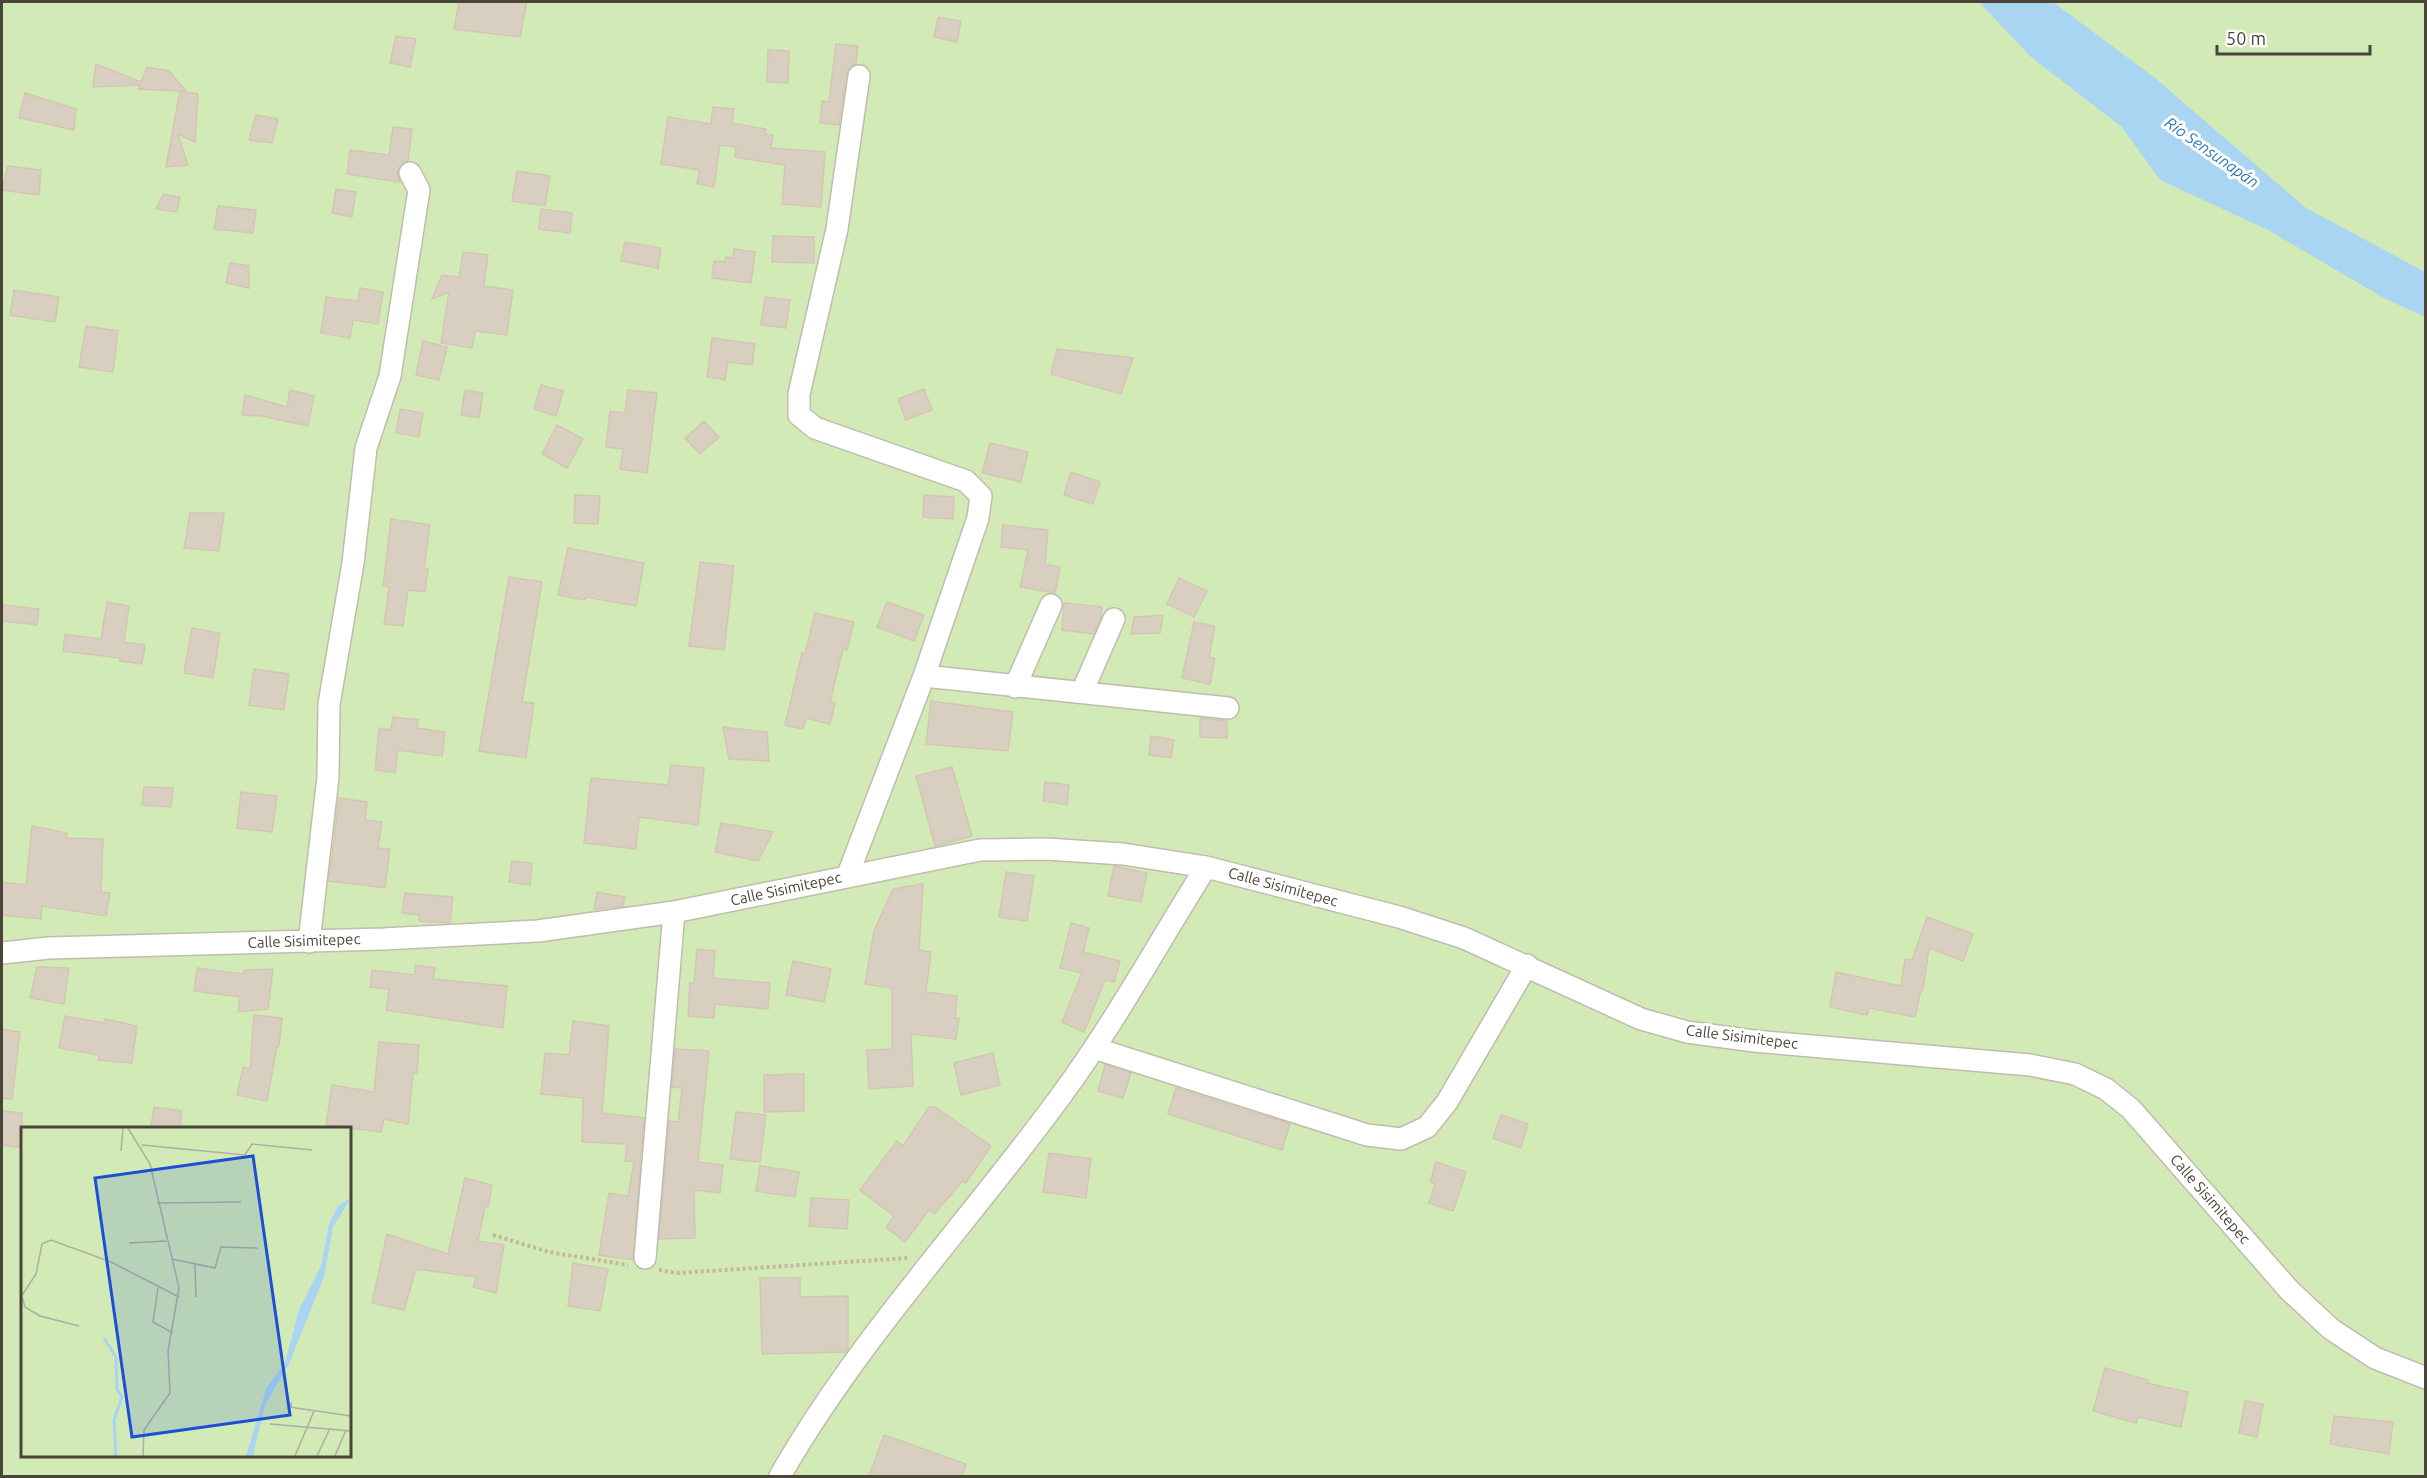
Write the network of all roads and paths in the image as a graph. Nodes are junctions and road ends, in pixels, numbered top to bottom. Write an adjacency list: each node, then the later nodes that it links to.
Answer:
1 (859, 76): 5 (street)
2 (410, 173): 12 (street)
3 (1051, 605): 6 (street)
4 (1114, 619): 7 (street)
5 (924, 676): 6 (street); 10 (street)
6 (1015, 687): 7 (street)
7 (1082, 692): 8 (street)
8 (1228, 708)
9 (1206, 867): 10 (street, Calle Sisimitepec); 14 (street, Calle Sisimitepec); 15 (street)
10 (847, 877): 11 (street, Calle Sisimitepec)
11 (674, 912): 12 (street, Calle Sisimitepec); 18 (street)
12 (309, 942): 13 (street, Calle Sisimitepec)
13 (2, 953)
14 (1527, 965): 15 (street); 19 (street, Calle Sisimitepec)
15 (1094, 1048): 17 (street)
16 (493, 1235): 18 (path)
17 (937, 1256): 18 (path); 20 (street)
18 (643, 1264)
19 (2426, 1378)
20 (780, 1476)

